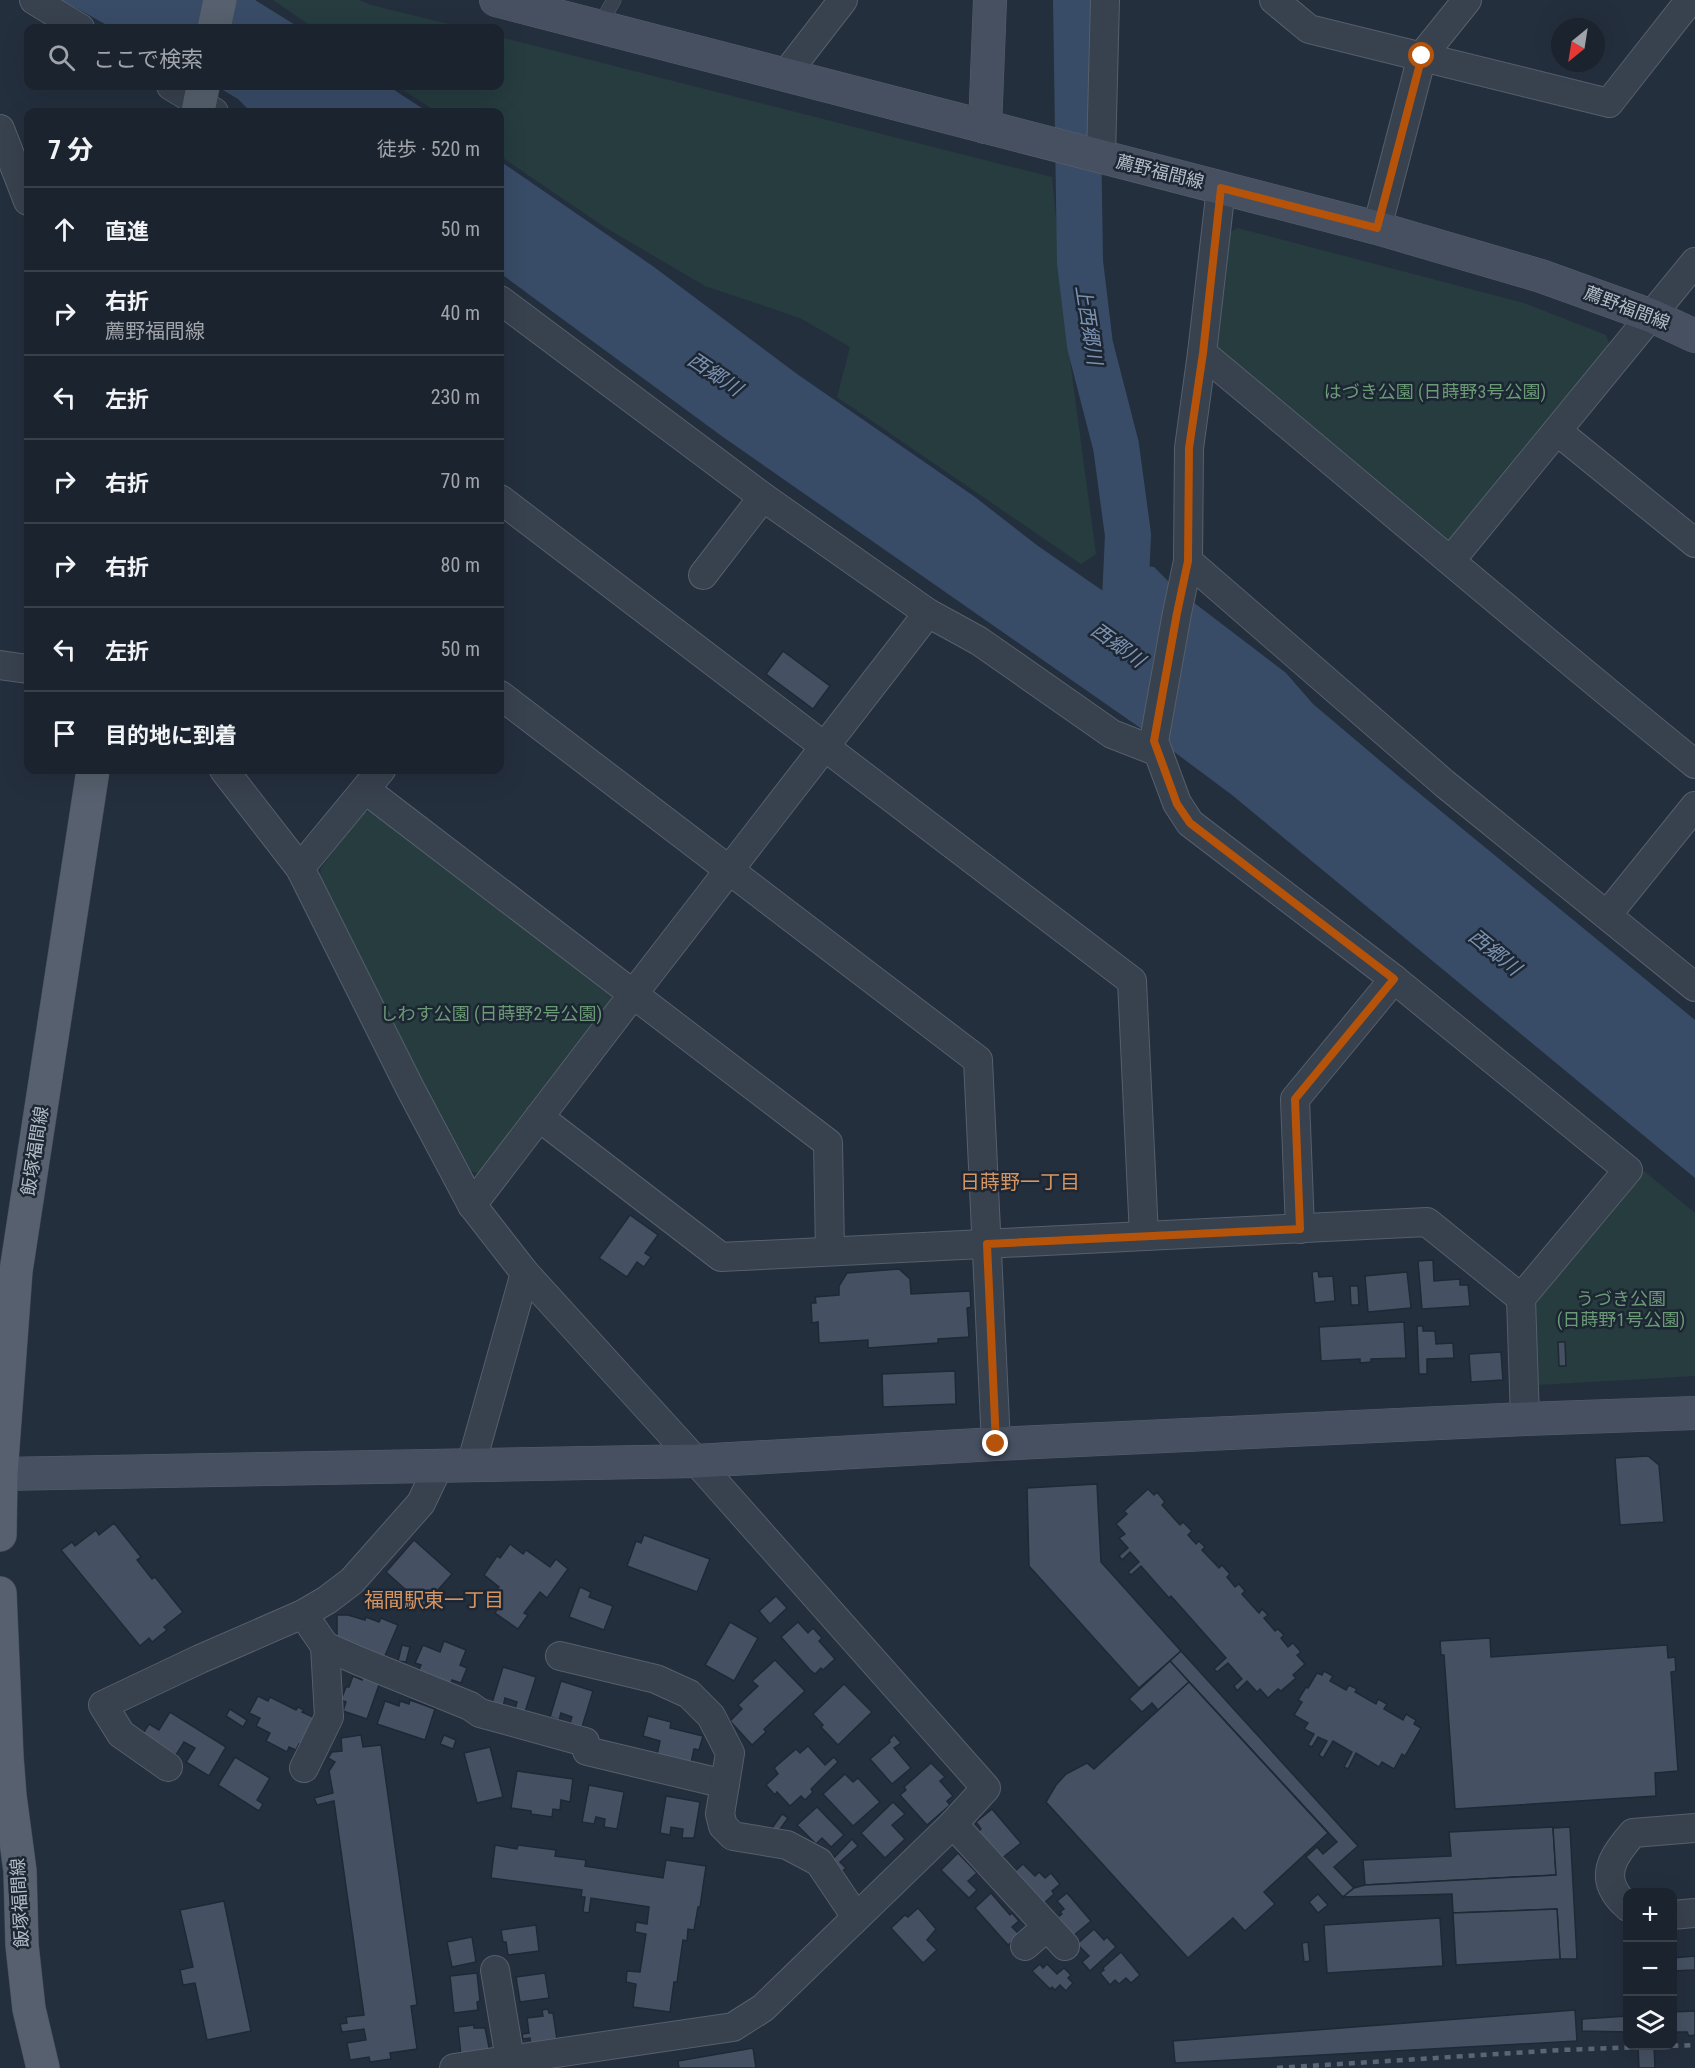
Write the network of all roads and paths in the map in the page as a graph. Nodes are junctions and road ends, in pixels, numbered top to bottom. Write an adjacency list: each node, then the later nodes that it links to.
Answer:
1 (34, 0): 11 (street)
2 (220, 0): 12 (main road)
3 (496, 0): 10 (street, 薦野福間線)
4 (843, 0): 14 (street)
5 (990, 0): 17 (street)
6 (1105, 0): 19 (street)
7 (1274, 0): 13 (street)
8 (1467, 0): 13 (street)
9 (1690, 0): 13 (street)
10 (607, 13): 14 (street, 薦野福間線)
11 (73, 24)
12 (215, 24)
13 (1422, 56): 22 (street)
14 (785, 75): 17 (street, 薦野福間線)
15 (179, 90): 16 (street)
16 (203, 103)
17 (985, 127): 19 (street, 薦野福間線)
18 (0, 129): 21 (street)
19 (1093, 155): 20 (street, 薦野福間線)
20 (1221, 188): 22 (street, 薦野福間線); 27 (street)
21 (24, 191)
22 (1377, 228): 25 (street, 薦野福間線)
23 (1695, 262): 25 (street)
24 (504, 303): 29 (street)
25 (1652, 316): 26 (street, 薦野福間線); 28 (street)
26 (1695, 336)
27 (1203, 353): 32 (street); 34 (street)
28 (1557, 431): 31 (street); 32 (street)
29 (763, 497): 33 (street); 35 (street)
30 (504, 502): 40 (street)
31 (1695, 543)
32 (1451, 560): 41 (street)
33 (703, 575)
34 (1186, 575): 39 (street); 48 (street)
35 (928, 613): 39 (street); 40 (street)
36 (0, 665): 37 (street)
37 (24, 668)
38 (504, 698): 47 (street)
39 (1156, 746): 49 (street)
40 (825, 747): 47 (street); 55 (street)
41 (1695, 764)
42 (92, 774): 58 (main road, 飯塚福間線)
43 (227, 774): 46 (street)
44 (374, 780): 46 (street); 51 (street)
45 (1695, 806): 48 (street)
46 (300, 868): 53 (street)
47 (729, 871): 51 (street); 56 (street)
48 (1607, 915): 50 (street)
49 (1394, 979): 54 (street); 60 (street)
50 (1695, 987)
51 (633, 993): 52 (street); 57 (street)
52 (539, 1117): 53 (street); 57 (street)
53 (472, 1205): 59 (street)
54 (1300, 1229): 55 (street); 60 (street)
55 (1144, 1236): 56 (street)
56 (987, 1244): 57 (street); 63 (street)
57 (830, 1251)
58 (8, 1270): 66 (main road, 飯塚福間線)
59 (525, 1273): 64 (street); 65 (street)
60 (1521, 1298): 62 (street)
61 (1695, 1413): 62 (street)
62 (1525, 1419): 63 (street)
63 (996, 1444): 64 (street)
64 (696, 1461): 65 (street); 76 (street)
65 (455, 1465): 66 (street); 69 (street)
66 (1, 1474): 67 (main road, 飯塚福間線)
67 (0, 1535)
68 (0, 1593): 75 (main road, 飯塚福間線)
69 (303, 1614): 70 (street); 72 (street)
70 (325, 1646): 73 (street); 74 (street)
71 (560, 1656): 74 (street)
72 (168, 1767)
73 (304, 1768)
74 (725, 1784): 81 (street)
75 (5, 1798): 85 (main road, 飯塚福間線)
76 (953, 1824): 81 (street); 82 (street)
77 (1695, 1828): 78 (street)
78 (1623, 1902)
79 (1695, 1913): 80 (street)
80 (1677, 1915)
81 (856, 1917): 84 (street)
82 (1025, 1946)
83 (495, 1970): 84 (street)
84 (510, 2059): 86 (street)
85 (43, 2068)
86 (454, 2068)

